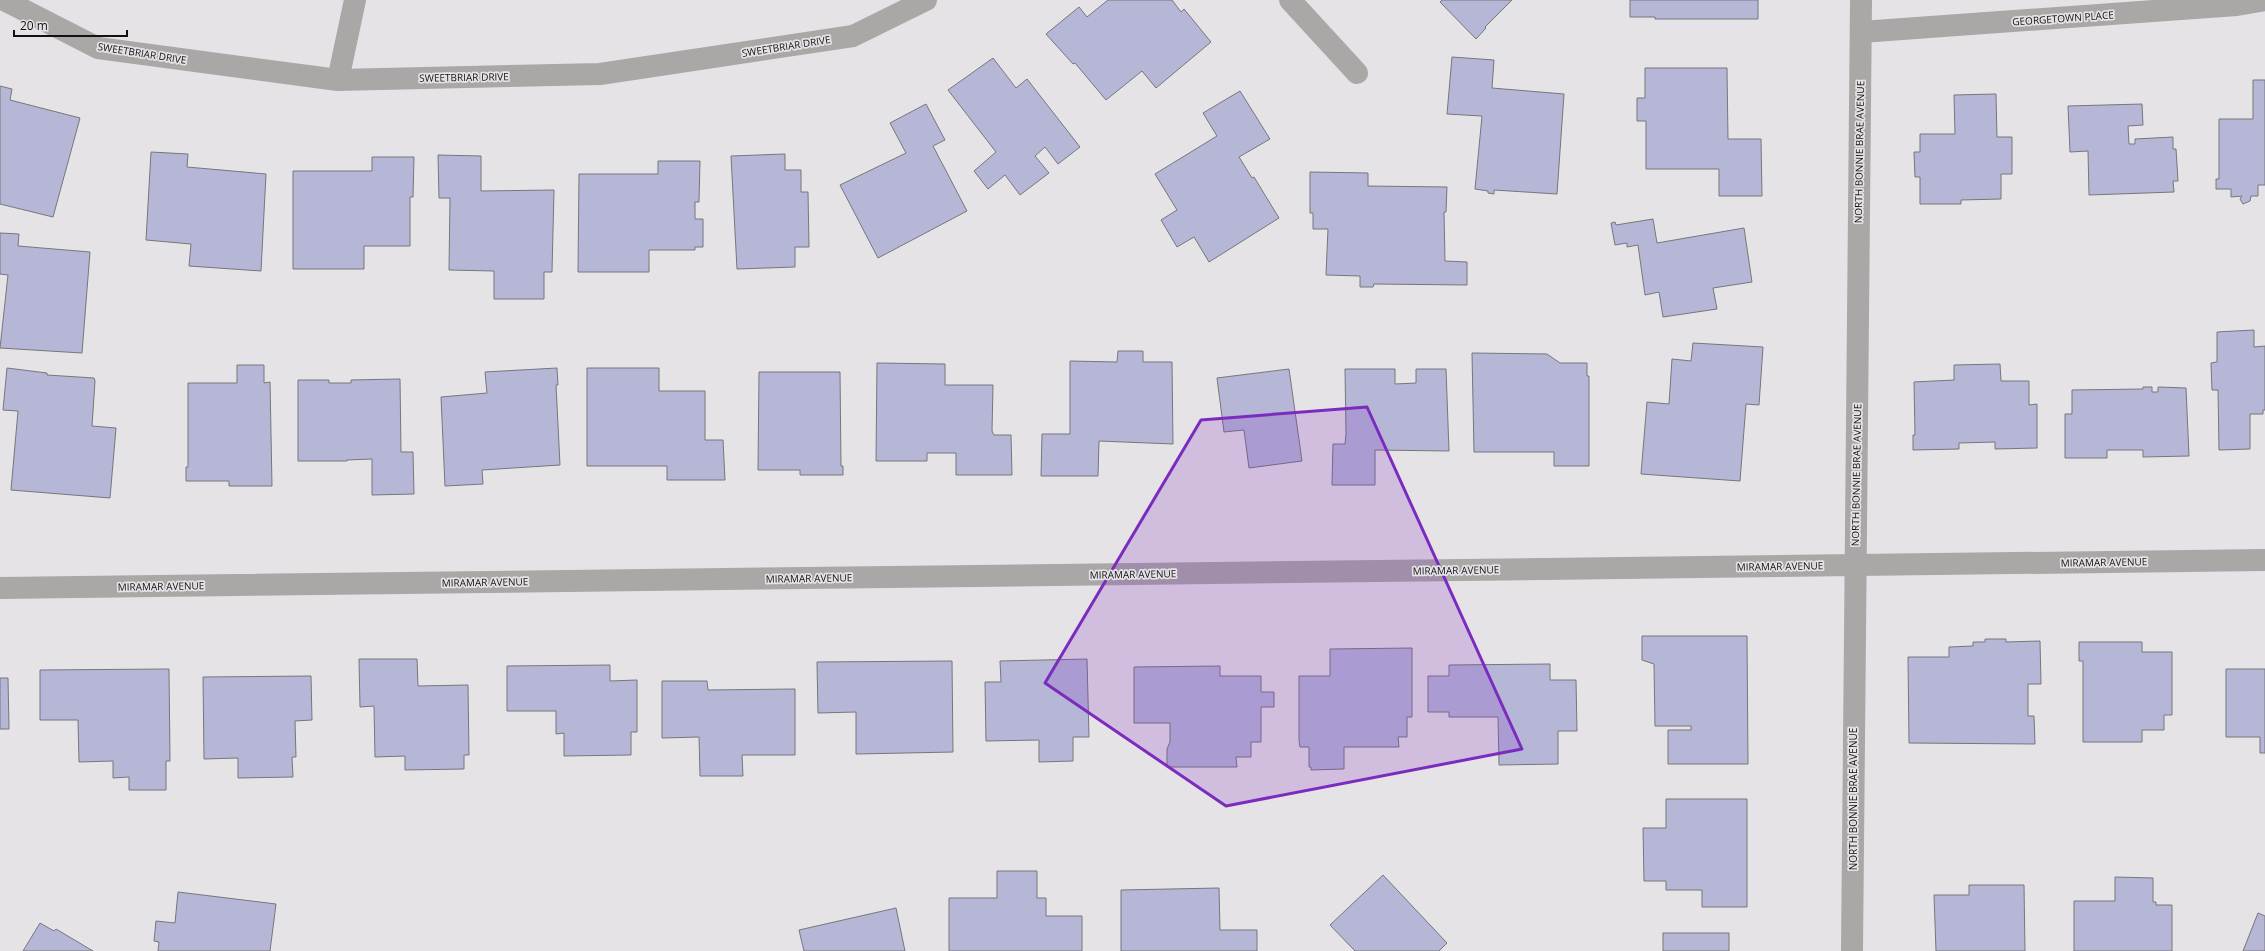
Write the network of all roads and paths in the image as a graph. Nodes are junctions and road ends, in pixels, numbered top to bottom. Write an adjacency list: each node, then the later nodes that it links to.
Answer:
1 (4, 0): 9 (street, SWEETBRIAR DRIVE)
2 (355, 0): 9 (street)
3 (926, 0): 9 (street, SWEETBRIAR DRIVE)
4 (1290, 0): 8 (street)
5 (1860, 0): 7 (street, NORTH BONNIE BRAE AVENUE)
6 (2265, 0): 7 (street, GEORGETOWN PLACE)
7 (1861, 32): 11 (street, NORTH BONNIE BRAE AVENUE)
8 (1357, 73)
9 (338, 80)
10 (2265, 560): 11 (street, MIRAMAR AVENUE)
11 (1855, 565): 12 (street, MIRAMAR AVENUE); 13 (street, NORTH BONNIE BRAE AVENUE)
12 (0, 588)
13 (1852, 951)

